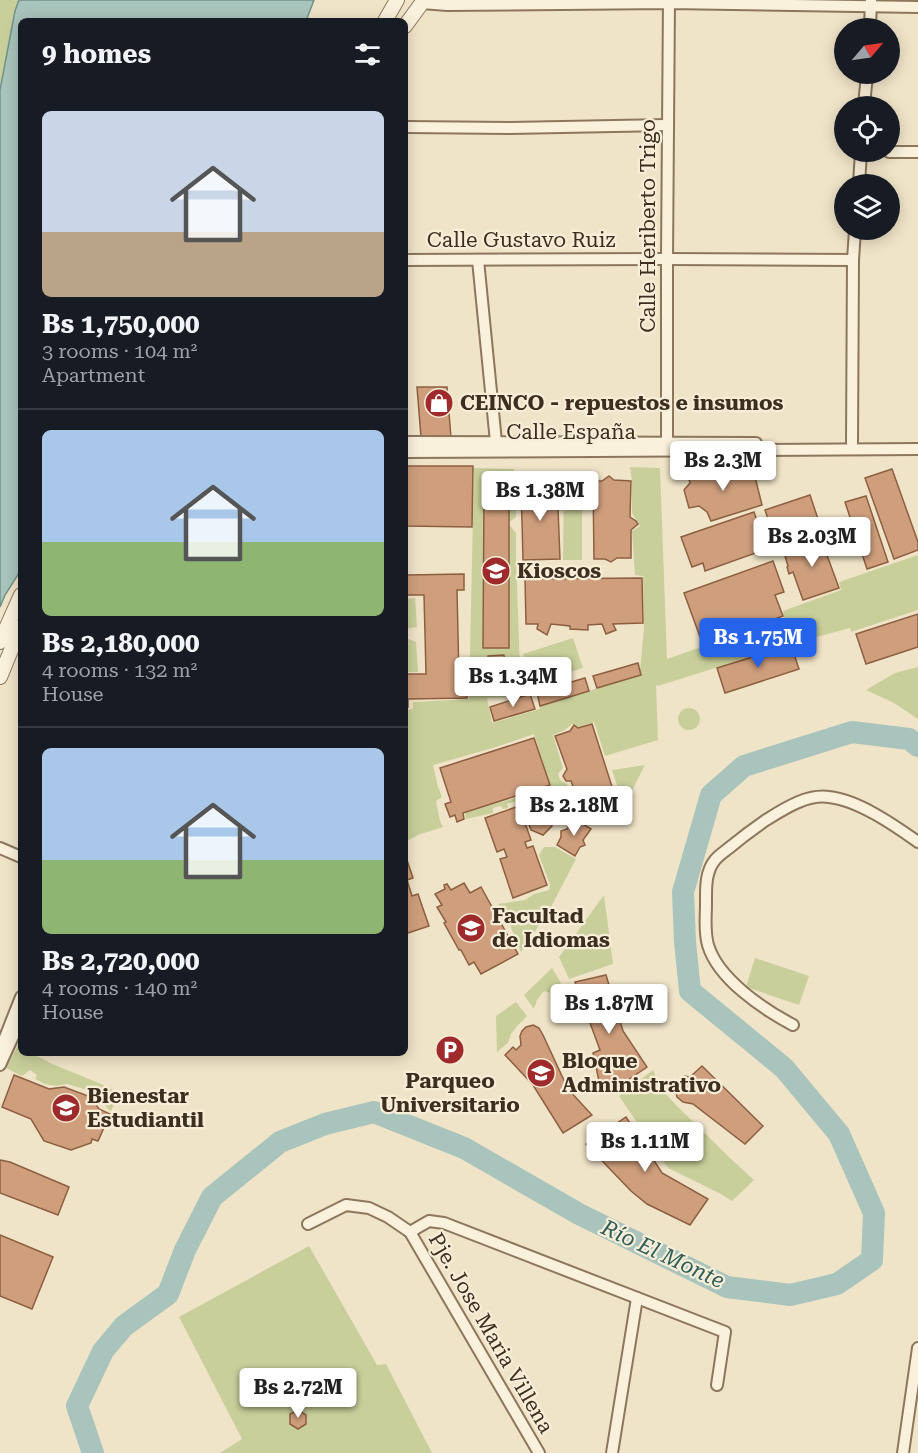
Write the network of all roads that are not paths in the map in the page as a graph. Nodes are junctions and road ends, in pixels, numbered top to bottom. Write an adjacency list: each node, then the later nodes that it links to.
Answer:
1 (397, 0): 6 (street)
2 (423, 1): 3 (street); 8 (street)
3 (669, 2): 4 (street); 9 (street, Calle Heriberto Trigo)
4 (871, 3): 5 (street); 7 (street)
5 (918, 7)
6 (387, 18)
7 (870, 18)
8 (408, 22)
9 (667, 125): 10 (street); 14 (street, Calle Heriberto Trigo)
10 (408, 127)
11 (900, 152): 12 (street)
12 (918, 152)
13 (854, 240): 17 (street)
14 (666, 259): 16 (street, Calle Gustavo Ruiz); 17 (street, Calle Gustavo Ruiz); 22 (street, Calle Heriberto Trigo)
15 (408, 260): 16 (street, Calle Gustavo Ruiz)
16 (478, 260): 19 (street)
17 (853, 260): 21 (street)
18 (408, 442): 19 (street, Calle España)
19 (496, 442): 22 (street, Calle España)
20 (918, 442): 21 (street, Calle España)
21 (852, 443): 22 (street, Calle España)
22 (667, 447): 23 (street, Calle España); 24 (street, Calle España)
23 (918, 449)
24 (408, 452)
25 (17, 612): 27 (street)
26 (18, 633): 28 (street)
27 (0, 642)
28 (0, 677)
29 (918, 842): 33 (street)
30 (0, 848): 31 (street)
31 (18, 856)
32 (18, 1005): 35 (street)
33 (793, 1025)
34 (18, 1026): 36 (street)
35 (0, 1050)
36 (0, 1065)
37 (308, 1224): 38 (street)
38 (410, 1232): 39 (street); 42 (street, Pje. Jose Maria Villena)
39 (637, 1298): 41 (street); 43 (street)
40 (918, 1348): 44 (street)
41 (717, 1385)
42 (539, 1453)
43 (612, 1453)
44 (903, 1453)

